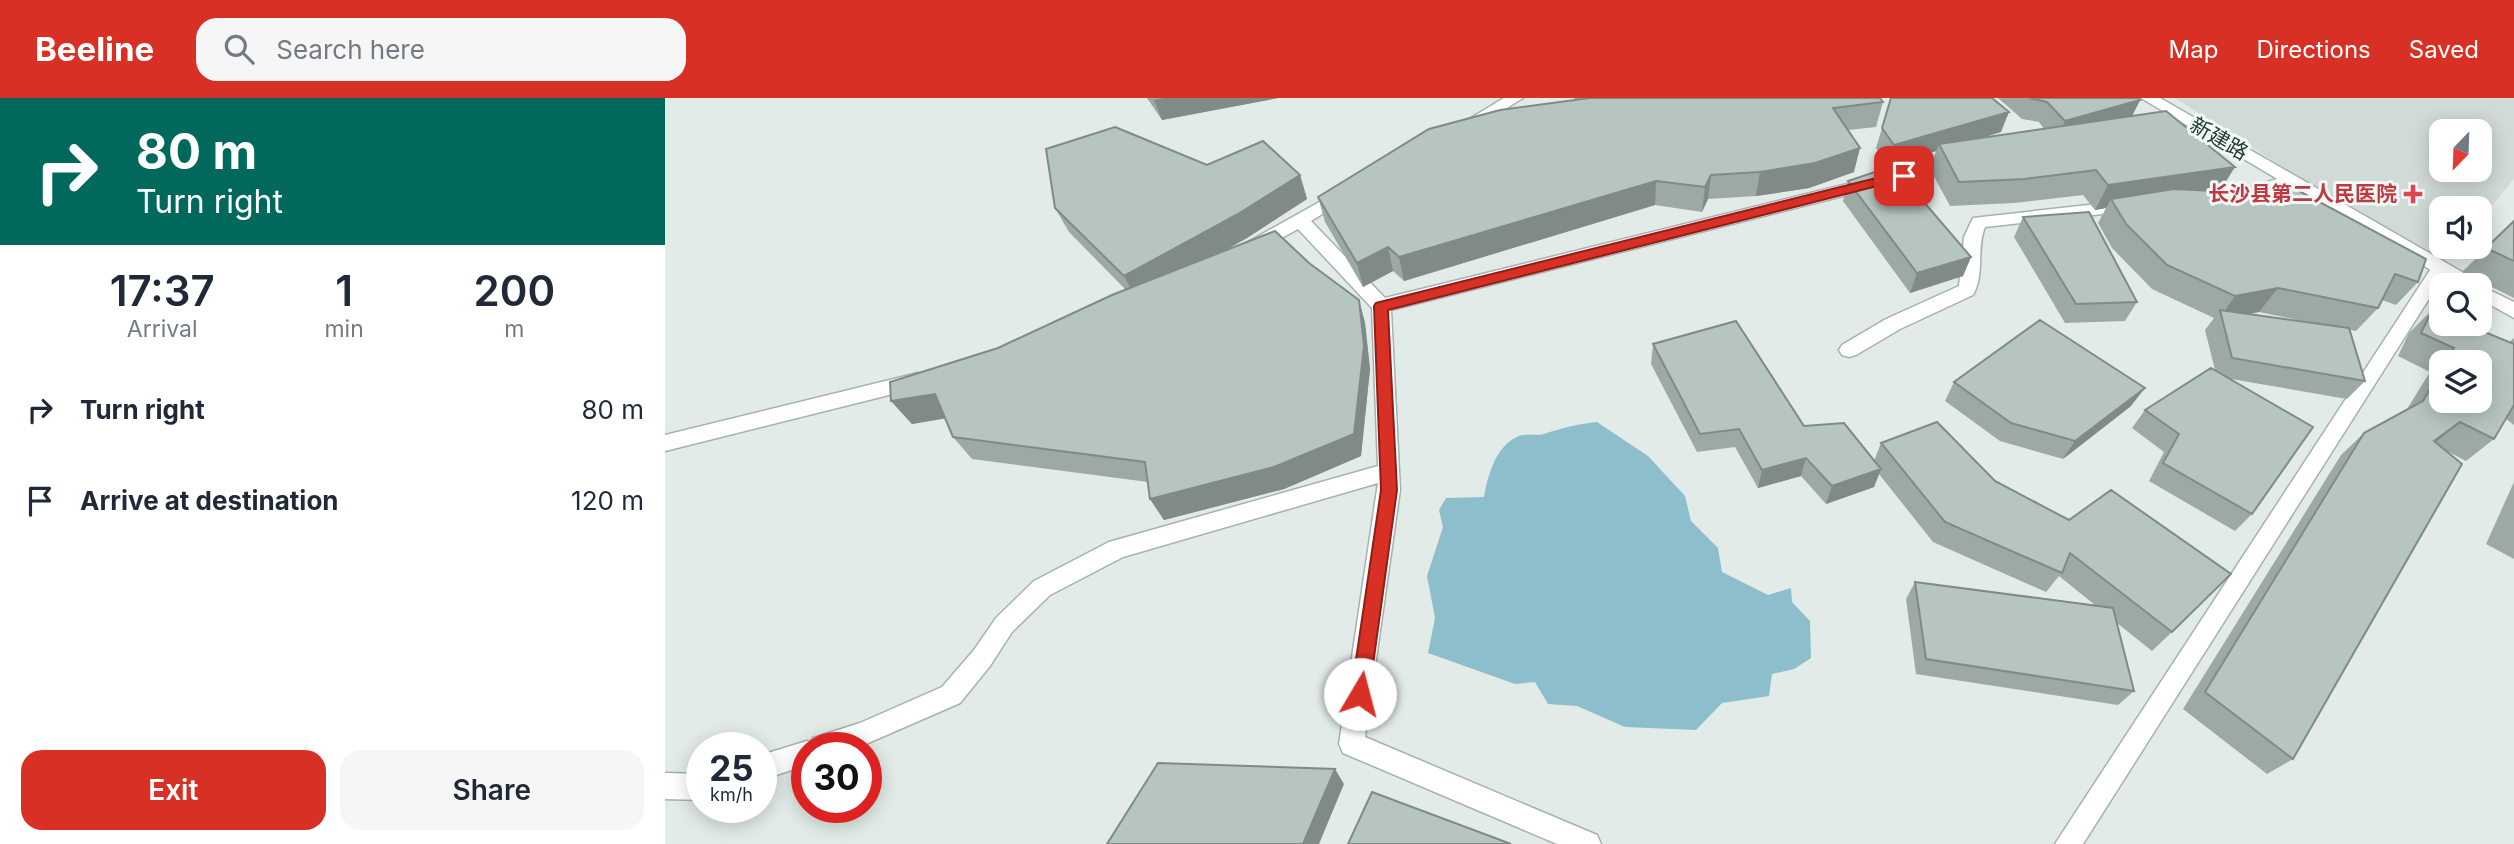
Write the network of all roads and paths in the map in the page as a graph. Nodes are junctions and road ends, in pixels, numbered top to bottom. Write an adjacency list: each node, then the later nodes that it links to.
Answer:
1 (1515, 98): 5 (street)
2 (2148, 98): 3 (street, 新建路)
3 (2187, 120): 4 (street); 7 (street, 新建路)
4 (2161, 125)
5 (1444, 139)
6 (1971, 159): 16 (street)
7 (2289, 180): 9 (street); 13 (street, 新建路)
8 (1360, 186): 11 (street)
9 (2210, 198)
10 (2146, 205): 18 (street)
11 (1300, 220): 12 (street); 16 (street)
12 (1242, 253)
13 (2440, 268): 14 (street, 新建路); 26 (street)
14 (2449, 273)
15 (2492, 298): 17 (street)
16 (1381, 306): 21 (street)
17 (2514, 311)
18 (1849, 350)
19 (937, 377): 20 (street)
20 (665, 443)
21 (1388, 472): 22 (street); 25 (street)
22 (868, 732)
23 (665, 786): 24 (street)
24 (686, 787)
25 (1588, 844)
26 (2068, 844)

